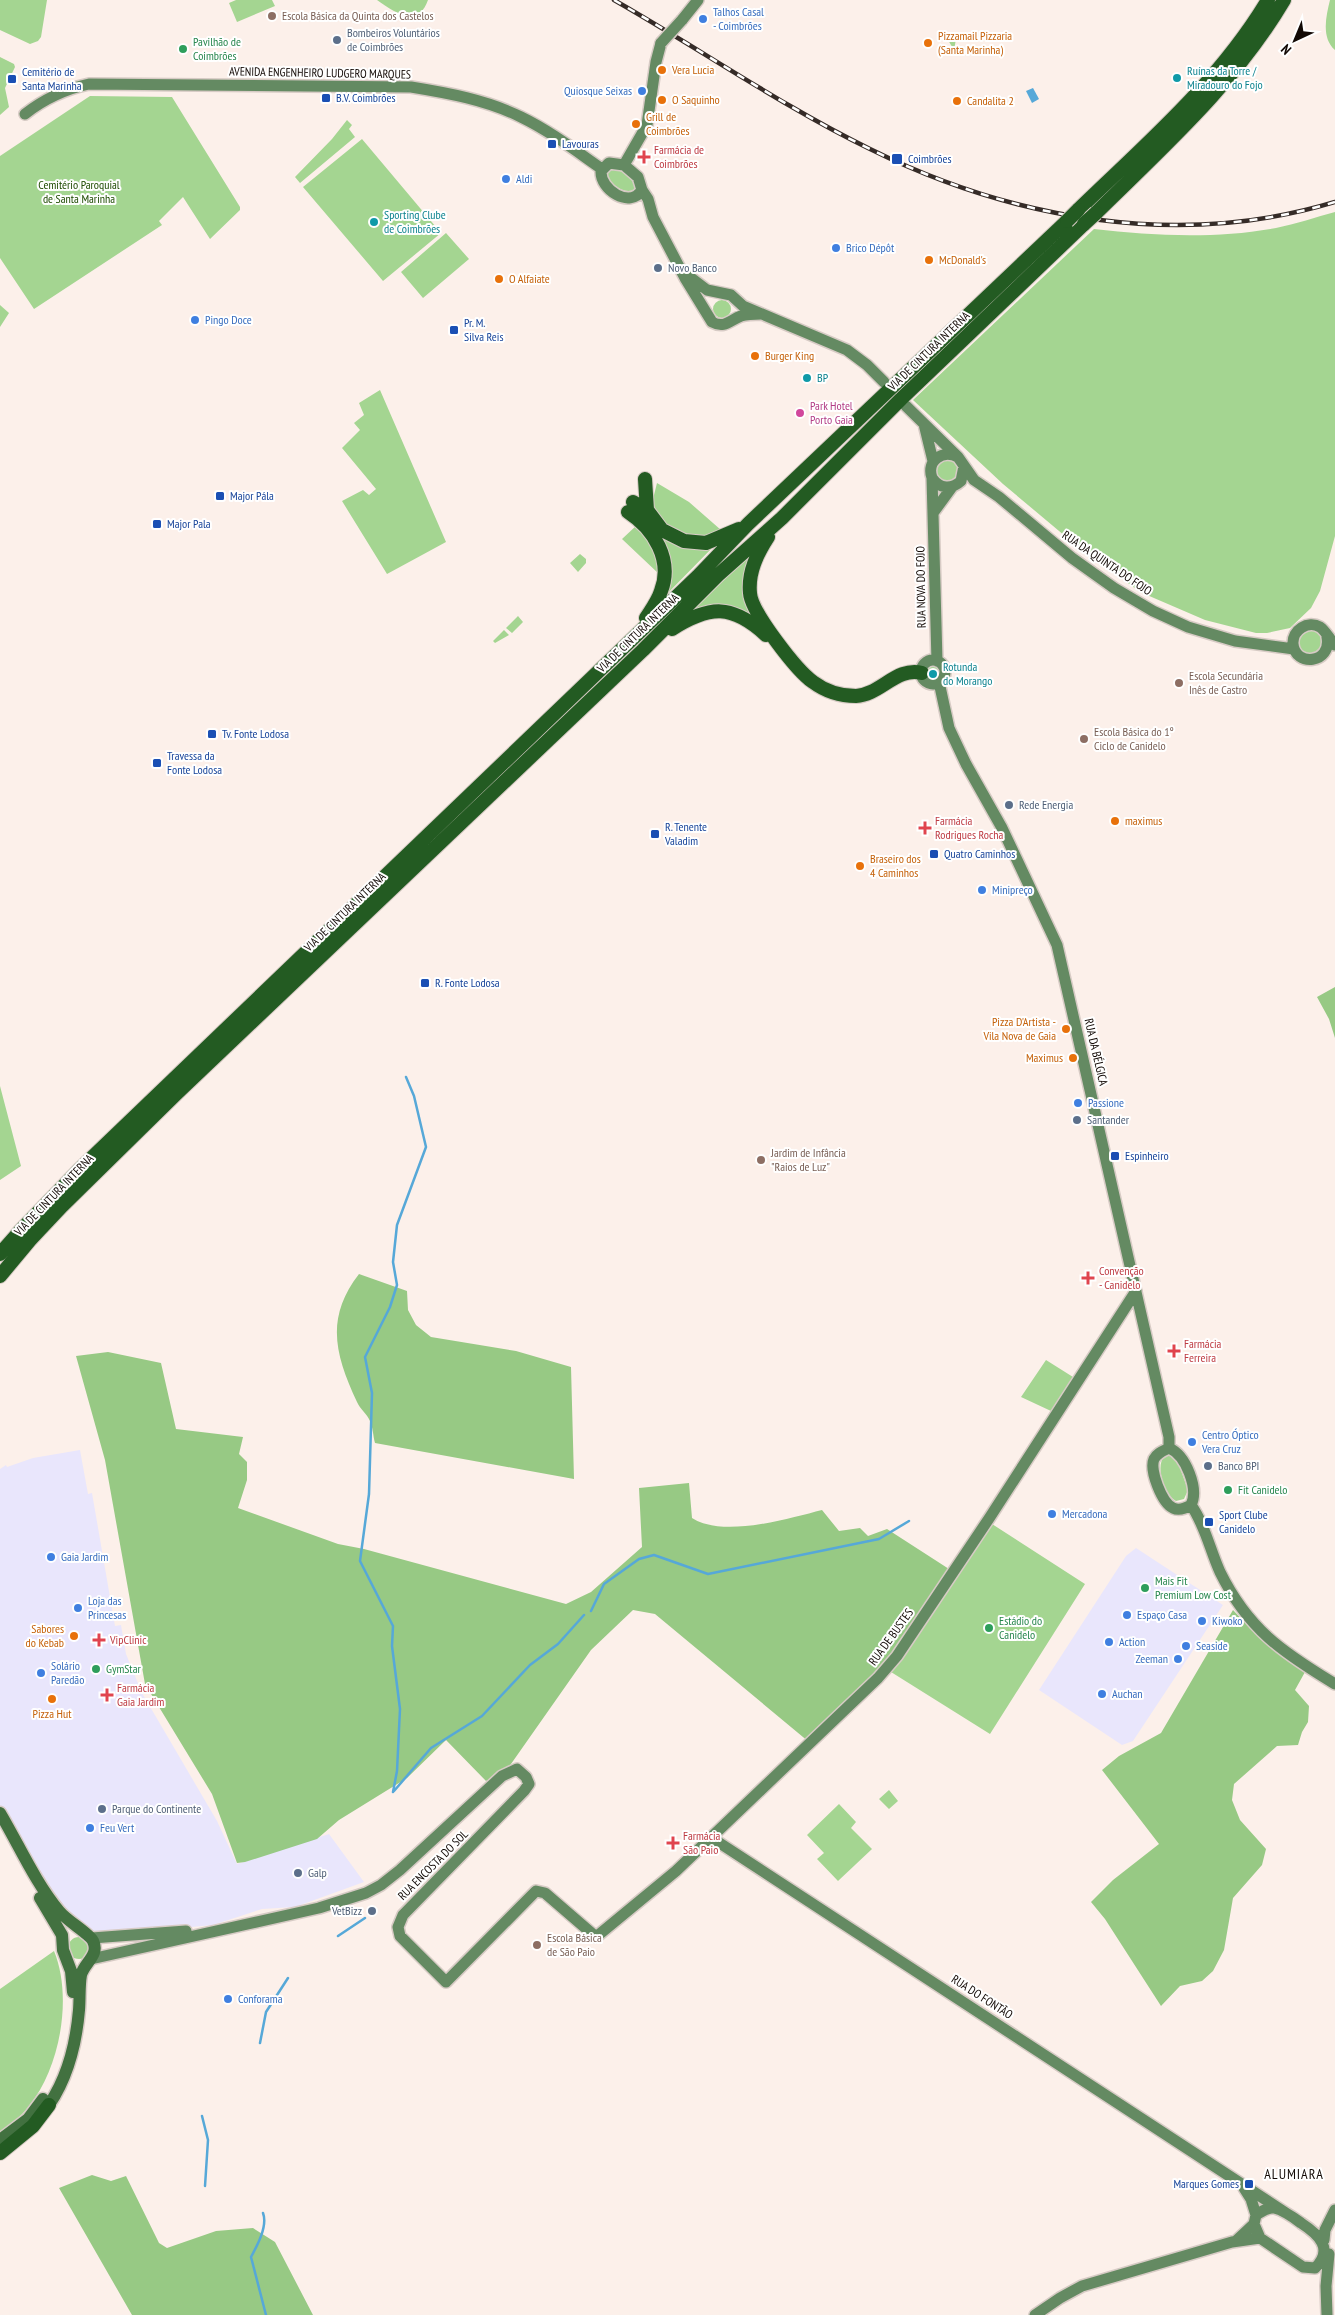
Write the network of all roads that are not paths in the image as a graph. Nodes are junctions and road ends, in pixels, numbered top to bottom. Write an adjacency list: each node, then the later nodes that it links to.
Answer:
1 (698, 0): 5 (main road, bridge)
2 (1268, 0): 26 (highway, VIA DE CINTURA INTERNA, bridge)
3 (1284, 0): 25 (highway, VIA DE CINTURA INTERNA, bridge)
4 (25, 114): 6 (main road, AVENIDA ENGENHEIRO LUDGERO MARQUES)
5 (624, 165): 6 (main road); 7 (main road)
6 (602, 169): 7 (main road)
7 (637, 193): 8 (main road)
8 (677, 263): 9 (main road); 11 (main road)
9 (720, 293): 10 (main road); 11 (main road)
10 (735, 299): 12 (main road); 13 (main road)
11 (706, 313): 13 (main road)
12 (761, 314): 13 (main road); 14 (main road)
13 (735, 319)
14 (884, 382)
15 (906, 406): 16 (main road)
16 (924, 424): 17 (main road, RUA NOVA DO FOJO); 18 (main road)
17 (933, 461): 18 (main road); 19 (main road, RUA NOVA DO FOJO)
18 (961, 462): 21 (main road); 22 (main road, RUA DA QUINTA DO FOJO)
19 (932, 478): 21 (main road); 24 (main road, RUA NOVA DO FOJO)
20 (645, 479): 23 (highway)
21 (954, 486): 22 (main road, RUA DA QUINTA DO FOJO); 24 (main road)
22 (999, 497): 30 (main road, RUA DA QUINTA DO FOJO)
23 (646, 510): 26 (highway); 27 (highway)
24 (933, 513): 35 (main road, RUA NOVA DO FOJO)
25 (782, 518): 32 (highway, VIA DE CINTURA INTERNA); 33 (highway)
26 (748, 524): 27 (highway, VIA DE CINTURA INTERNA)
27 (639, 630): 38 (highway, VIA DE CINTURA INTERNA)
28 (1295, 634): 29 (main road); 30 (main road); 31 (main road)
29 (1331, 641): 34 (main road)
30 (1268, 646): 31 (main road, RUA DA QUINTA DO FOJO)
31 (1294, 649): 34 (main road)
32 (643, 650): 33 (highway); 39 (highway, VIA DE CINTURA INTERNA)
33 (784, 652): 36 (highway)
34 (1329, 653)
35 (937, 661): 36 (main road); 37 (main road)
36 (922, 673): 37 (main road)
37 (938, 682): 40 (main road, RUA DA BÉLGICA)
38 (0, 1254)
39 (0, 1276)
40 (1136, 1291): 41 (main road, RUA DA BÉLGICA); 46 (main road, RUA DE BUSTES)
41 (1169, 1448): 42 (main road); 42 (main road)
42 (1191, 1505): 43 (main road)
43 (1335, 1684)
44 (0, 1813): 48 (main road)
45 (0, 1829): 50 (main road)
46 (712, 1836): 49 (main road, RUA DE BUSTES); 56 (main road, RUA DO FONTÃO)
47 (240, 1925): 48 (main road); 49 (main road, RUA ENCOSTA DO SOL); 51 (main road)
48 (89, 1936): 50 (main road); 51 (main road)
49 (596, 1937)
50 (64, 1952): 51 (main road); 53 (main road)
51 (89, 1961): 52 (main road)
52 (49, 2105): 54 (main road); 55 (highway)
53 (0, 2140)
54 (0, 2146)
55 (0, 2153)
56 (1237, 2182): 57 (main road, RUA DO FONTÃO); 59 (main road, RUA DO FONTÃO)
57 (1286, 2213): 59 (main road); 60 (main road, RUA DO FONTÃO)
58 (1332, 2215): 60 (main road); 63 (main road)
59 (1255, 2220): 61 (main road, RUA DO FONTÃO); 62 (main road)
60 (1305, 2225): 63 (main road, RUA DO FONTÃO)
61 (1260, 2238): 62 (main road); 64 (main road)
62 (1232, 2242): 66 (main road)
63 (1326, 2244): 64 (main road); 65 (main road)
64 (1303, 2267): 65 (main road)
65 (1326, 2286): 67 (main road)
66 (1035, 2315)
67 (1327, 2315)

